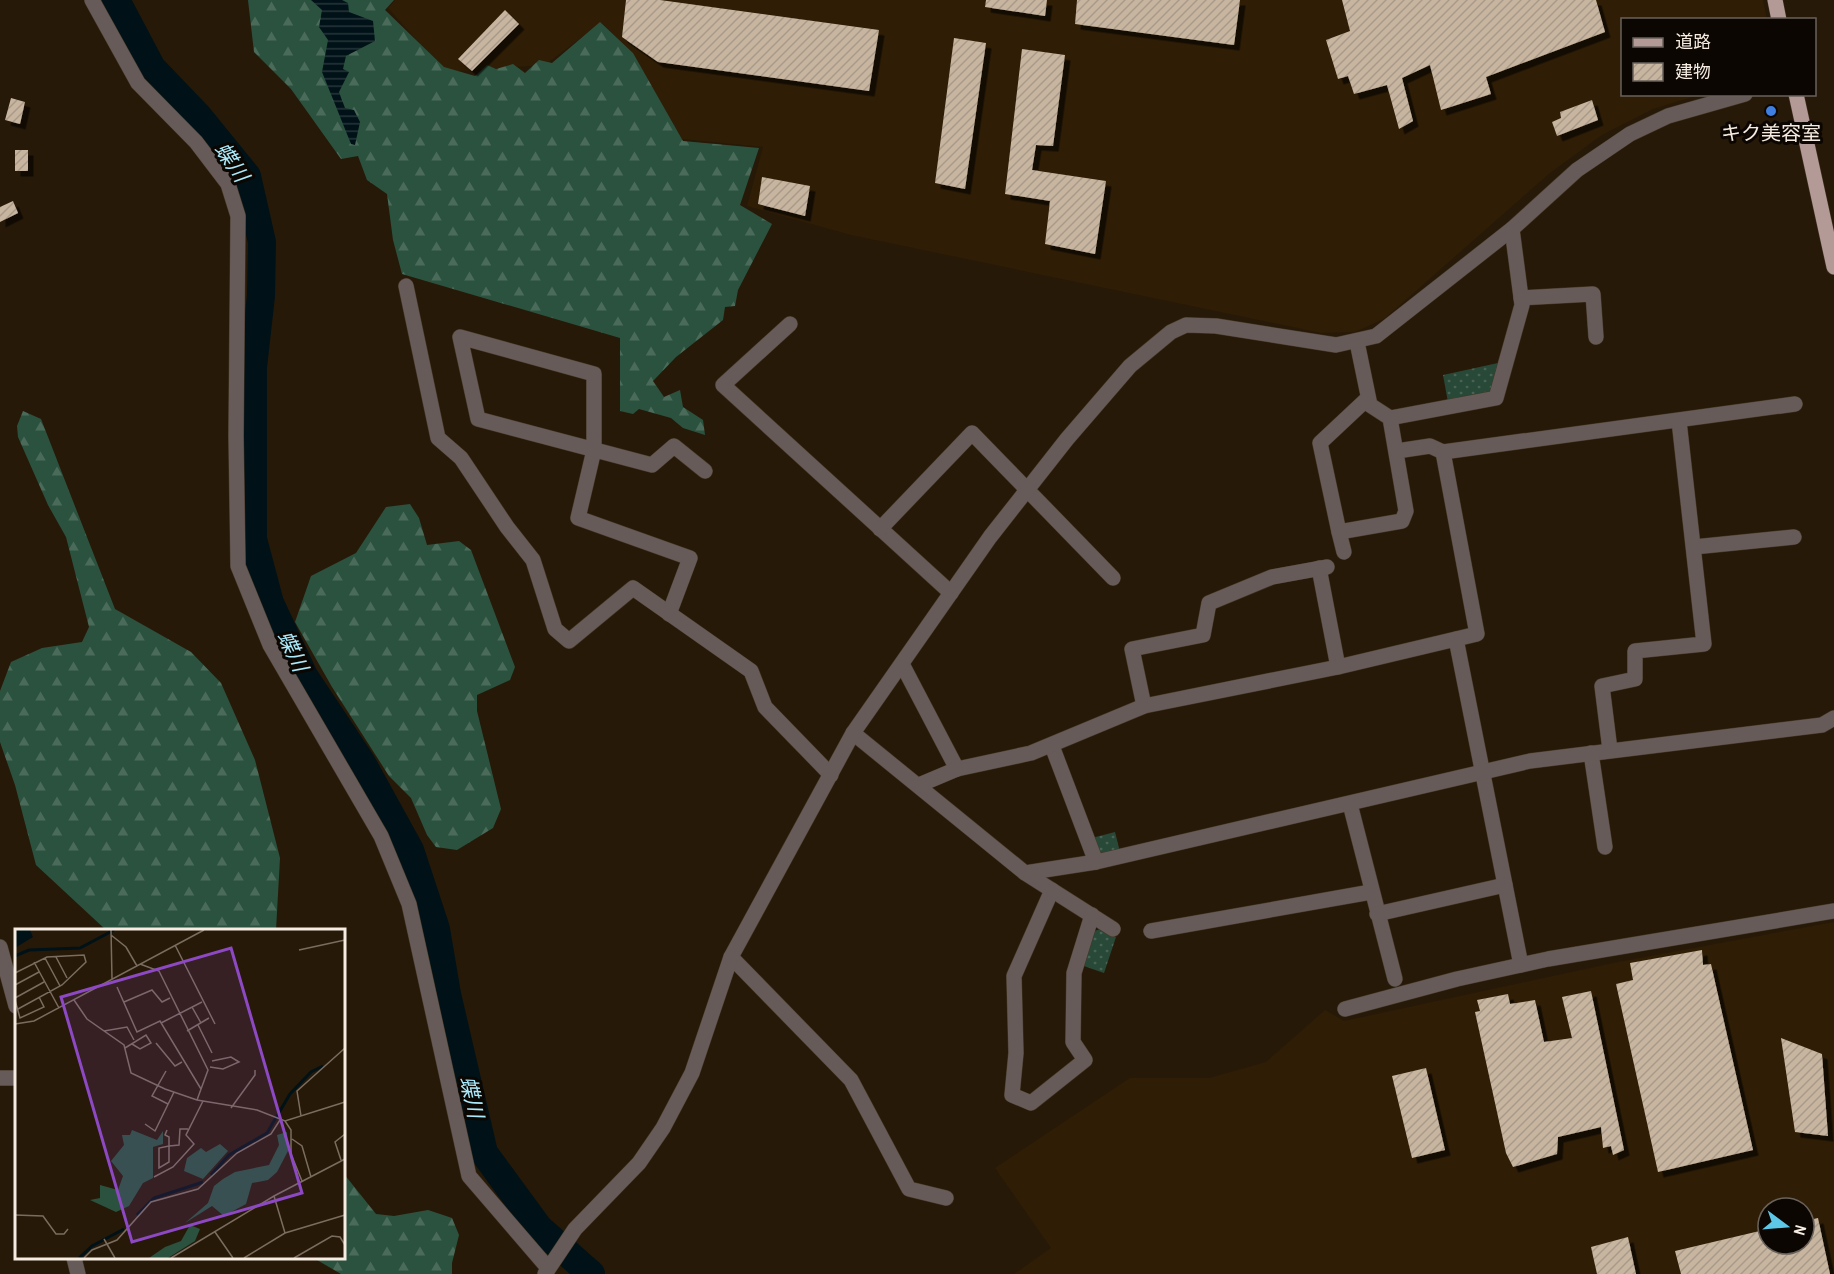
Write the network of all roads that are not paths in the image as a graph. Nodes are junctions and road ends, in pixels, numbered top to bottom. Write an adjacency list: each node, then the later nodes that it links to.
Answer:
1 (92, 0): 63 (street)
2 (1775, 0): 3 (main road)
3 (1779, 18)
4 (1738, 96): 6 (street)
5 (1796, 96): 7 (main road)
6 (1512, 229): 9 (street); 12 (street)
7 (1834, 267)
8 (406, 286): 29 (street)
9 (1521, 298): 11 (street); 15 (street)
10 (790, 324): 22 (street)
11 (1596, 337)
12 (1357, 342): 13 (street); 21 (street)
13 (1368, 399): 15 (street); 23 (street)
14 (1794, 404): 16 (street)
15 (1390, 418): 18 (street)
16 (1679, 422): 19 (street); 25 (street)
17 (594, 450): 17 (street); 20 (street); 29 (street)
18 (1397, 451): 19 (street); 23 (street)
19 (1443, 452): 30 (street)
20 (705, 471)
21 (1026, 490): 22 (street); 27 (street); 28 (street)
22 (880, 529): 28 (street)
23 (1339, 532): 26 (street)
24 (1794, 537): 25 (street)
25 (1694, 547): 37 (street)
26 (1344, 552)
27 (1113, 578)
28 (951, 593): 31 (street)
29 (669, 614): 41 (street)
30 (1456, 639): 32 (street); 40 (street)
31 (902, 664): 35 (street); 39 (street)
32 (1338, 667): 33 (street); 33 (street)
33 (1144, 706): 36 (street)
34 (1834, 718): 37 (street)
35 (854, 734): 41 (street); 42 (street)
36 (1052, 746): 39 (street); 45 (street)
37 (1610, 750): 38 (street)
38 (1591, 753): 40 (street); 44 (street)
39 (957, 769): 42 (street)
40 (1483, 772): 43 (street); 47 (street)
41 (831, 775): 56 (street)
42 (920, 785): 46 (street)
43 (1350, 804): 45 (street); 49 (street)
44 (1605, 847)
45 (1096, 862): 46 (street)
46 (1025, 873): 48 (street)
47 (1505, 885): 51 (street); 57 (street)
48 (1052, 890): 52 (street); 52 (street)
49 (1371, 892): 51 (street); 54 (street)
50 (1834, 911): 57 (street)
51 (1377, 914): 58 (street)
52 (1092, 915): 53 (street)
53 (1113, 929)
54 (1150, 931)
55 (0, 947): 59 (street)
56 (731, 957): 61 (street); 63 (street)
57 (1521, 965): 60 (street)
58 (1395, 979)
59 (15, 1002)
60 (1345, 1009)
61 (946, 1198)
62 (75, 1259): 64 (street)
63 (546, 1271)
64 (78, 1274)

